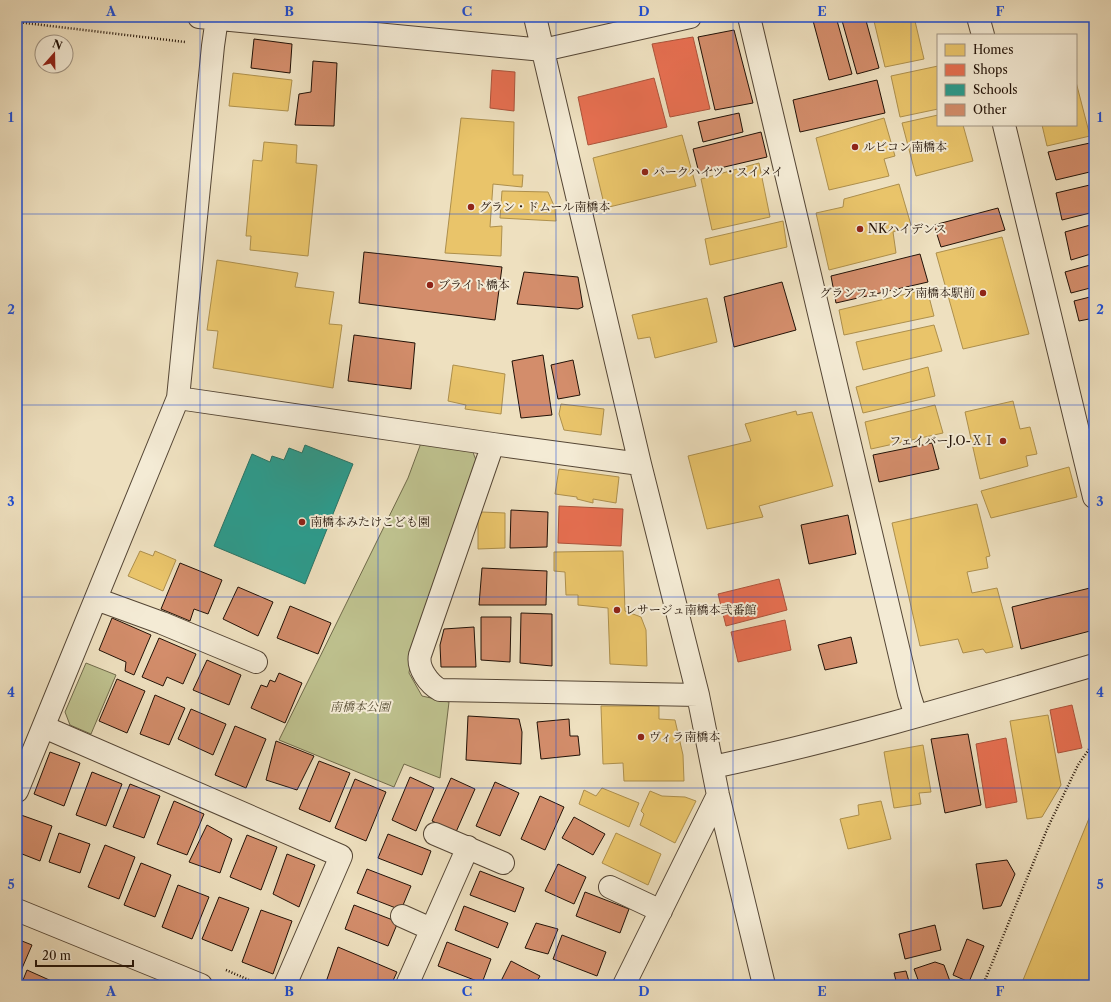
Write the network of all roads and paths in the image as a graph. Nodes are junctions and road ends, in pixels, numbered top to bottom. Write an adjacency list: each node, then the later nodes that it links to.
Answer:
1 (535, 17): 9 (street)
2 (690, 17): 9 (street)
3 (749, 17): 19 (street)
4 (978, 17): 7 (street)
5 (208, 18): 8 (street); 9 (street)
6 (17, 22): 8 (path)
7 (983, 34)
8 (213, 46): 11 (street)
9 (543, 50): 13 (street)
10 (1004, 126): 14 (street)
11 (178, 398): 12 (street); 15 (street)
12 (492, 444): 13 (street); 18 (street)
13 (640, 464): 18 (street)
14 (1094, 497)
15 (96, 599): 16 (street); 20 (street)
16 (256, 662)
17 (1094, 665): 19 (street)
18 (698, 695): 22 (street)
19 (916, 716): 22 (street)
20 (44, 727): 23 (street); 34 (street)
21 (1094, 742): 38 (path)
22 (713, 767): 24 (street)
23 (17, 791)
24 (718, 795): 30 (street); 37 (street)
25 (435, 834): 26 (street)
26 (468, 847): 27 (street); 32 (street)
27 (504, 863)
28 (610, 886): 30 (street)
29 (17, 910): 33 (street)
30 (661, 911): 36 (street)
31 (402, 916): 32 (street)
32 (431, 929): 35 (street)
33 (201, 985)
34 (285, 985)
35 (406, 985)
36 (624, 985)
37 (764, 985)
38 (983, 985)

